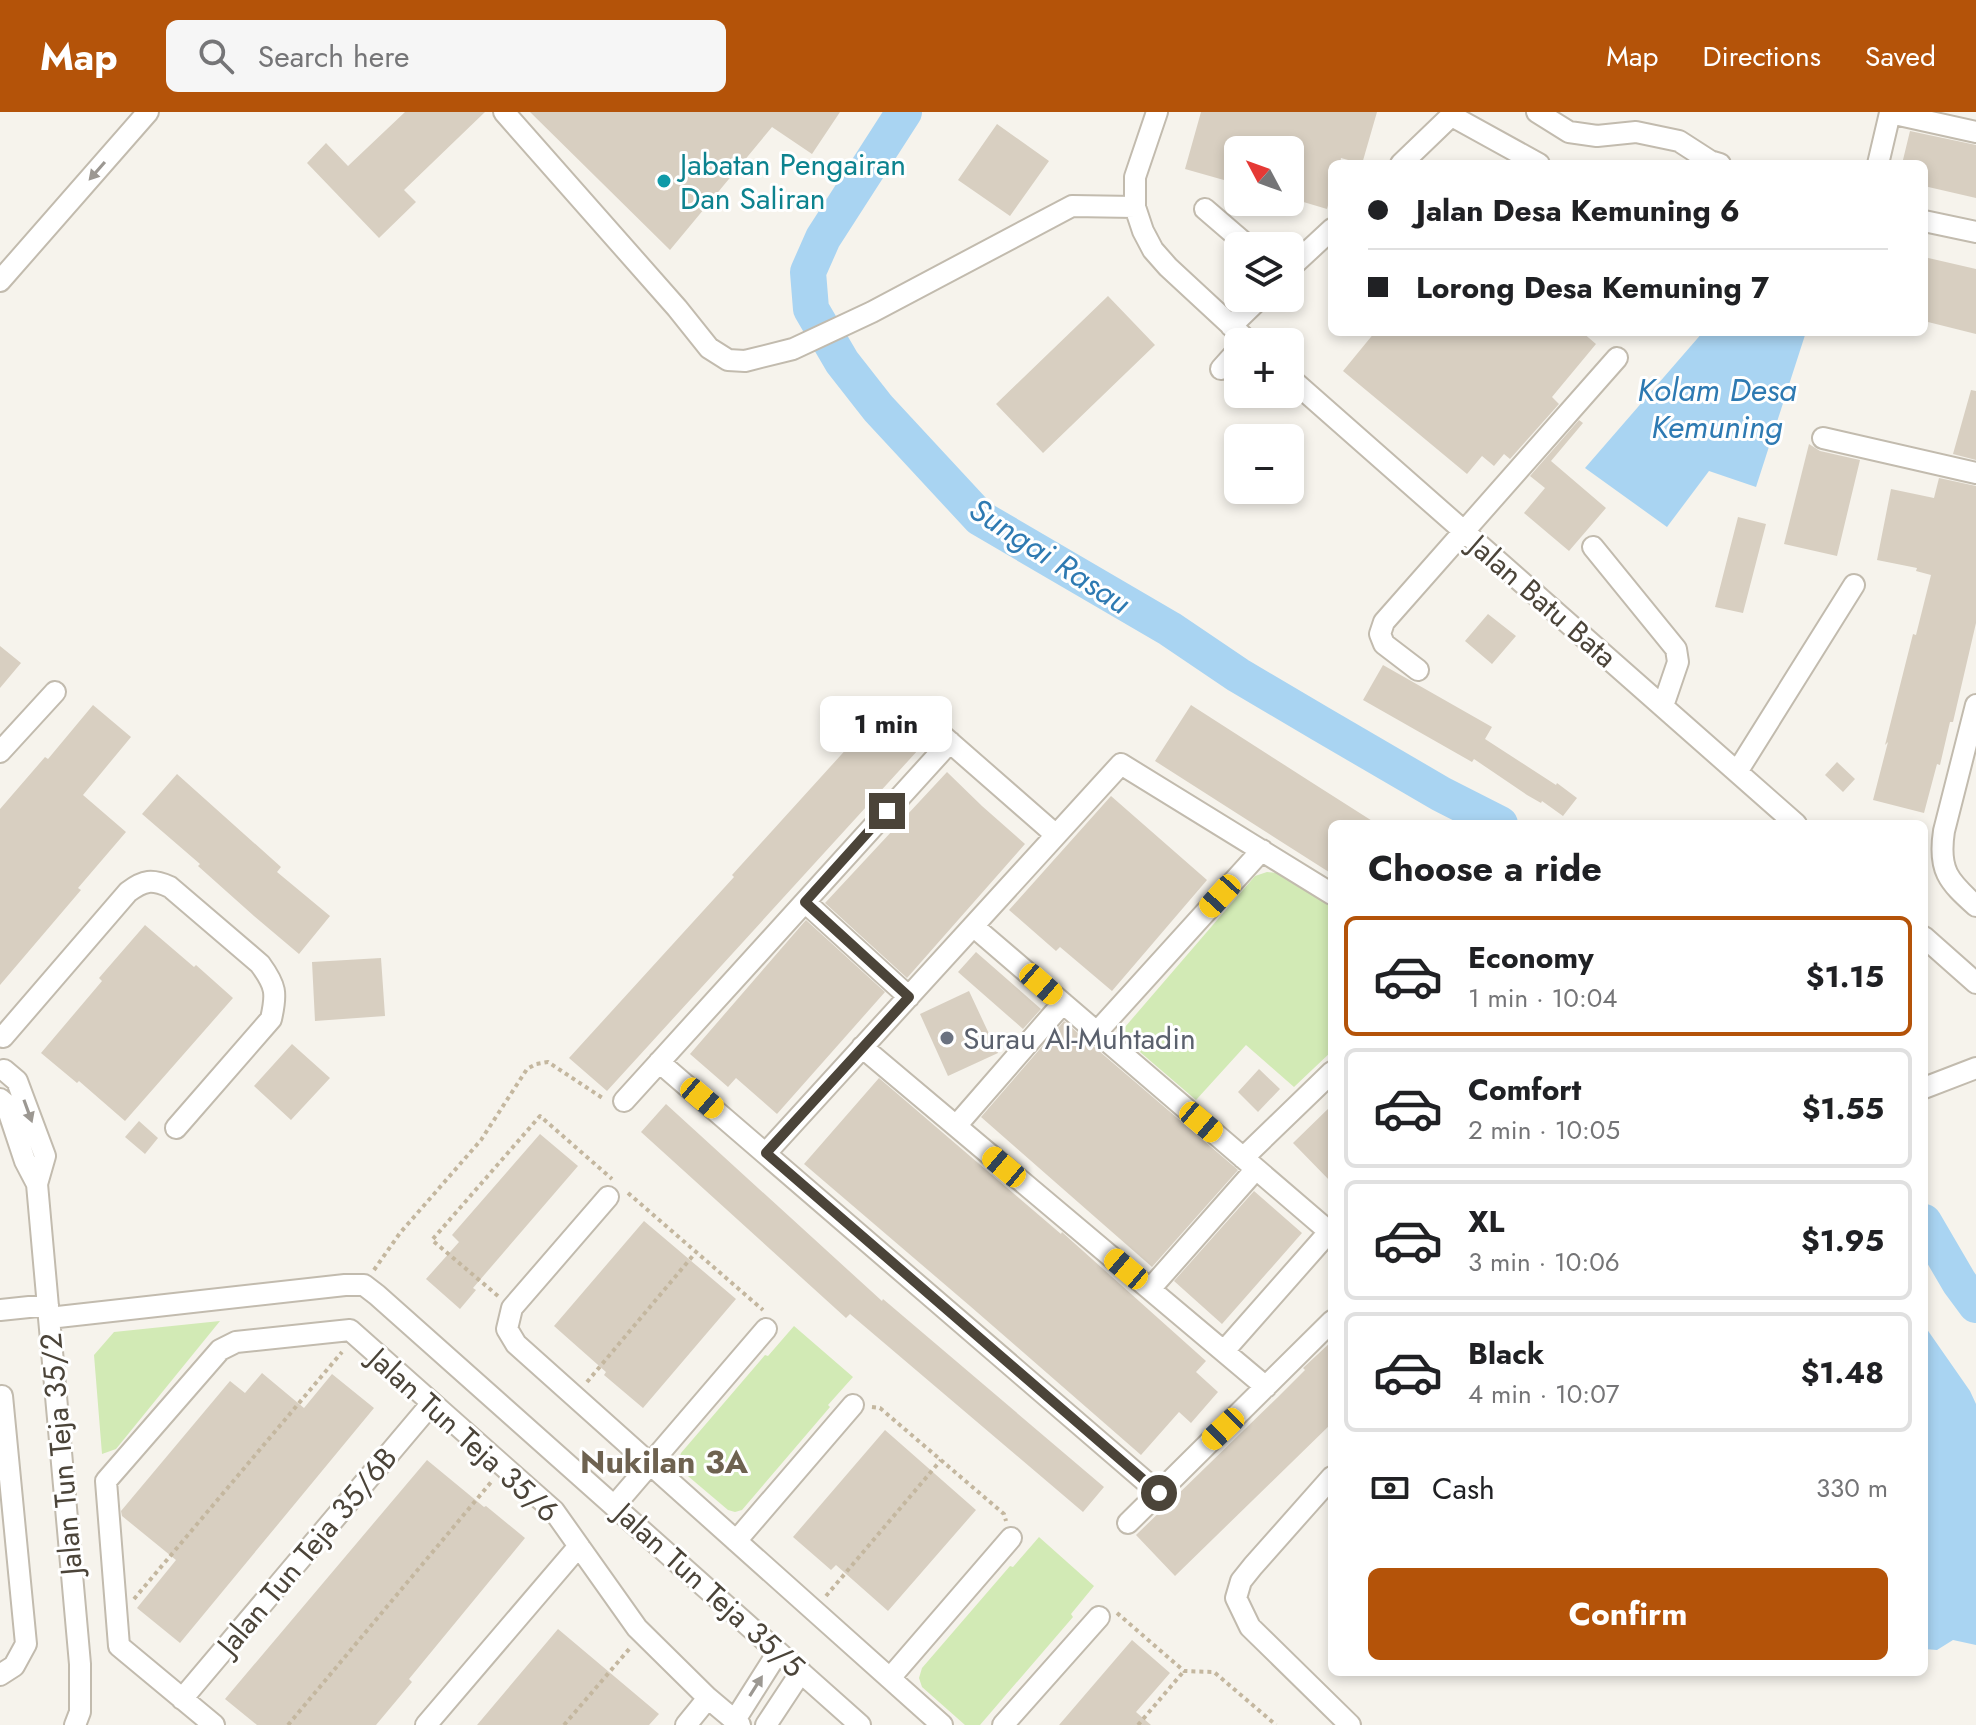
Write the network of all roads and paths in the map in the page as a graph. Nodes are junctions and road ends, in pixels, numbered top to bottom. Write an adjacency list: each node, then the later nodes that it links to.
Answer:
1 (148, 112): 18 (street, one-way to 18)
2 (504, 112): 11 (street)
3 (1157, 112): 11 (street)
4 (1537, 112): 9 (street)
5 (1453, 114): 7 (street); 8 (street)
6 (1976, 132): 10 (street)
7 (1405, 160)
8 (1532, 160)
9 (1708, 160)
10 (1879, 160)
11 (1135, 207): 19 (street)
12 (1205, 209): 14 (street)
13 (1928, 222): 15 (street)
14 (1232, 232)
15 (1976, 232)
16 (1328, 233): 17 (street)
17 (1304, 255)
18 (0, 281)
19 (1230, 328)
20 (1617, 358): 26 (street)
21 (1224, 365): 22 (street)
22 (1221, 369)
23 (1304, 390): 26 (street, Jalan Batu Bata)
24 (1823, 438): 25 (street)
25 (1976, 473)
26 (1465, 532): 29 (street); 32 (street, Jalan Batu Bata)
27 (1593, 547): 32 (street)
28 (1854, 585): 36 (street)
29 (1418, 670)
30 (55, 692): 35 (street)
31 (1976, 705): 42 (street)
32 (1663, 706): 36 (street, Jalan Batu Bata)
33 (912, 709): 34 (street)
34 (950, 742): 38 (street); 41 (street)
35 (0, 752)
36 (1737, 772): 37 (street, Jalan Batu Bata)
37 (1791, 820)
38 (1056, 835): 39 (street); 43 (street)
39 (1262, 850): 40 (street); 48 (street)
40 (1328, 891)
41 (805, 902): 46 (street); 51 (street)
42 (1976, 906)
43 (973, 926): 46 (street); 47 (street)
44 (1928, 941): 45 (street)
45 (1976, 983)
46 (909, 997): 50 (street)
47 (1063, 1003): 48 (street); 59 (street)
48 (1097, 1032): 63 (street)
49 (2, 1036): 52 (street); 60 (street)
50 (862, 1047): 59 (street); 62 (street)
51 (659, 1062): 57 (street); 62 (street)
52 (2, 1072): 64 (street, Jalan Tun Teja 35/2, one-way to 64)
53 (1972, 1075): 55 (street)
54 (1328, 1076): 63 (street)
55 (1928, 1087)
56 (0, 1099): 61 (street, Jalan Tun Teja 35/2)
57 (624, 1101): 69 (path)
58 (0, 1121): 61 (street, Jalan Tun Teja 35/2)
59 (956, 1126): 70 (street)
60 (176, 1128)
61 (21, 1149): 64 (street, Jalan Tun Teja 35/2)
62 (766, 1153): 86 (street)
63 (1250, 1164): 66 (street); 70 (street)
64 (37, 1184): 72 (street, Jalan Tun Teja 35/2)
65 (608, 1197): 79 (street)
66 (1328, 1231)
67 (1328, 1235): 76 (street)
68 (696, 1252): 79 (path)
69 (364, 1285): 72 (street); 87 (street, Jalan Tun Teja 35/5)
70 (1150, 1289): 76 (street)
71 (0, 1310): 72 (street)
72 (49, 1312): 104 (street, Jalan Tun Teja 35/2)
73 (1328, 1325): 77 (street)
74 (766, 1329): 83 (street)
75 (352, 1333): 80 (street, Jalan Tun Teja 35/6); 94 (path); 94 (street)
76 (1224, 1351): 77 (street)
77 (1266, 1387): 86 (street)
78 (2, 1396): 99 (street)
79 (574, 1396): 83 (street)
80 (432, 1403): 84 (street, Jalan Tun Teja 35/6); 102 (street, Jalan Tun Teja 35/6B)
81 (853, 1405): 82 (path); 90 (street)
82 (941, 1460): 89 (path); 92 (path)
83 (650, 1464): 87 (street); 90 (street)
84 (504, 1467): 91 (street, Jalan Tun Teja 35/6); 106 (path)
85 (1328, 1482): 116 (street)
86 (1159, 1493): 88 (street)
87 (615, 1505): 96 (street, Jalan Tun Teja 35/5)
88 (1128, 1523)
89 (1011, 1538): 100 (street)
90 (736, 1541): 92 (street)
91 (579, 1546): 95 (street, Jalan Tun Teja 35/6); 107 (street)
92 (814, 1610): 100 (street)
93 (1099, 1617): 97 (path); 113 (street)
94 (117, 1620): 102 (street)
95 (643, 1634): 101 (street, Jalan Tun Teja 35/6); 108 (path)
96 (778, 1652): 98 (street, Jalan Tun Teja 35/5); 103 (street, Jalan Tun Teja 35/6, one-way to 96)
97 (1184, 1671): 114 (path); 115 (path)
98 (801, 1672): 110 (street); 111 (street, Jalan Tun Teja 35/5)
99 (0, 1675)
100 (890, 1678): 112 (street)
101 (708, 1698): 103 (street, Jalan Tun Teja 35/6); 109 (street)
102 (182, 1699): 105 (street)
103 (737, 1723)
104 (75, 1725)
105 (214, 1725)
106 (288, 1725)
107 (426, 1725)
108 (564, 1725)
109 (686, 1725)
110 (766, 1725)
111 (860, 1725)
112 (942, 1725)
113 (1003, 1725)
114 (1138, 1725)
115 (1276, 1725)
116 (1350, 1725)

